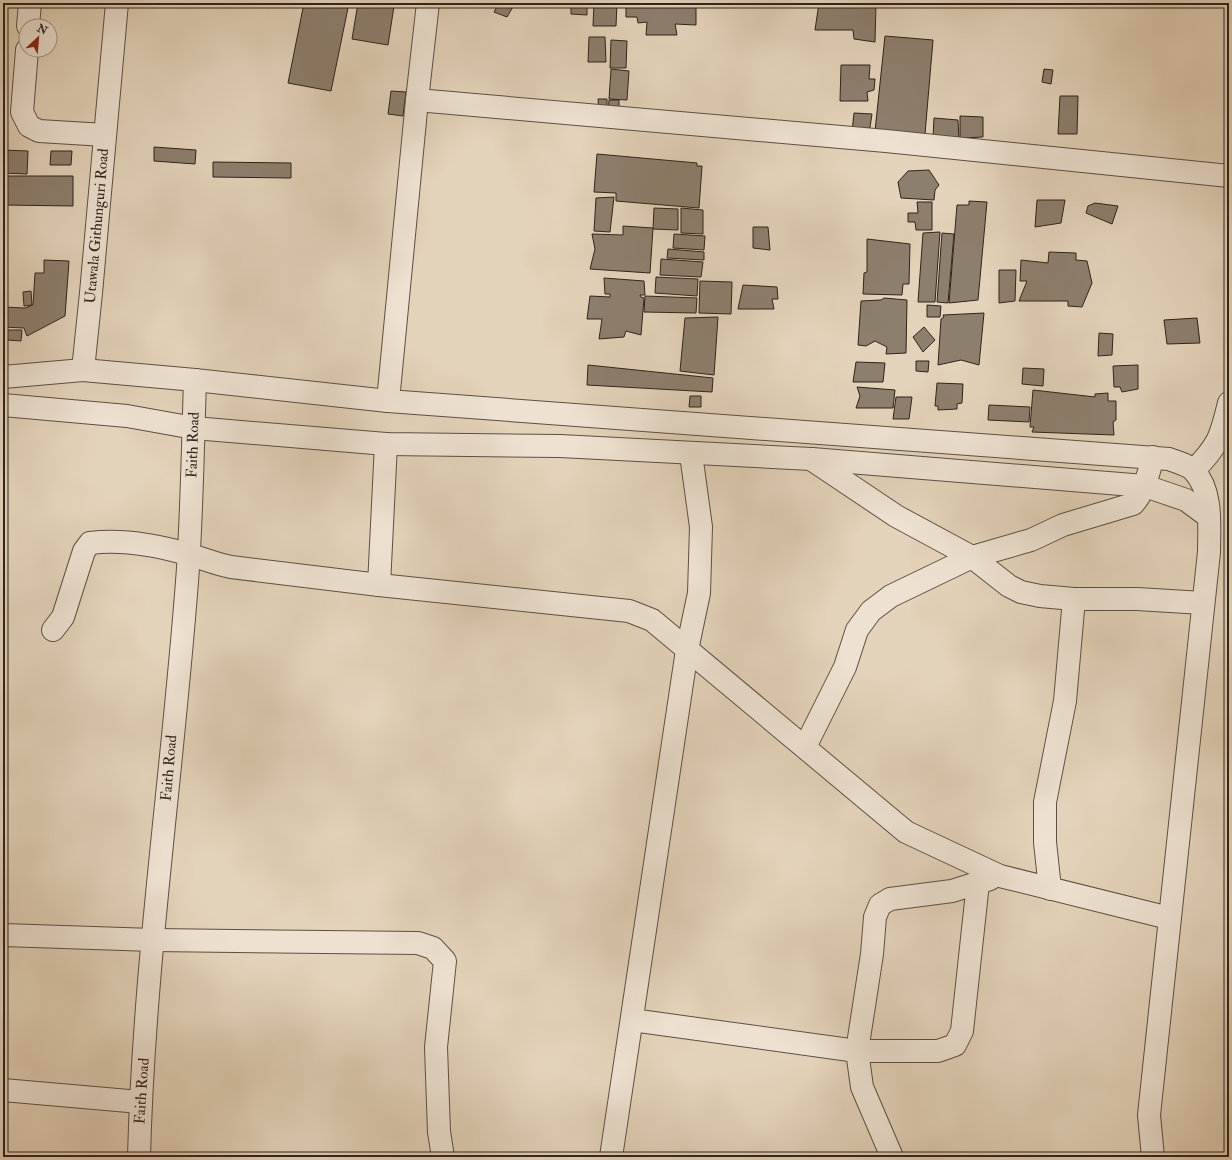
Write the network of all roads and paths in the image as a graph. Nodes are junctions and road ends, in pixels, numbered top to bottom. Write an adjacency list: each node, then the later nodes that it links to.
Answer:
1 (30, 3): 4 (street)
2 (117, 3): 7 (street, Utawala Githunguri Road)
3 (428, 3): 6 (street)
4 (29, 18)
5 (26, 58): 7 (street)
6 (417, 100): 8 (street); 12 (street)
7 (105, 135): 9 (street, Utawala Githunguri Road)
8 (1229, 176)
9 (83, 370): 10 (street); 11 (street)
10 (3, 377)
11 (195, 380): 12 (street); 15 (street, Faith Road)
12 (388, 401): 18 (street)
13 (1229, 403): 20 (street)
14 (3, 405): 15 (street)
15 (194, 428): 16 (street); 23 (street, Faith Road)
16 (386, 444): 17 (street); 25 (street)
17 (691, 454): 19 (street); 29 (street)
18 (1153, 457): 20 (street); 21 (street)
19 (811, 459): 21 (street); 24 (street)
20 (1194, 470): 22 (street)
21 (1145, 486): 22 (street); 24 (street)
22 (1209, 517): 27 (street)
23 (189, 555): 25 (street); 28 (street); 36 (street, Faith Road)
24 (972, 556): 26 (street); 30 (street)
25 (379, 585): 29 (street)
26 (1074, 599): 27 (street); 33 (street)
27 (1203, 603): 34 (street)
28 (53, 630)
29 (688, 650): 30 (street); 37 (street)
30 (805, 747): 31 (street)
31 (1000, 876): 32 (street); 33 (street)
32 (978, 883): 38 (street); 38 (street)
33 (1050, 889): 34 (street)
34 (1169, 918): 45 (street)
35 (3, 935): 36 (street)
36 (153, 940): 40 (street, Faith Road); 42 (street)
37 (632, 1020): 38 (street); 43 (street)
38 (857, 1051): 44 (street)
39 (3, 1090): 40 (street)
40 (140, 1102): 41 (street, Faith Road)
41 (139, 1157)
42 (443, 1157)
43 (611, 1157)
44 (892, 1157)
45 (1153, 1157)

